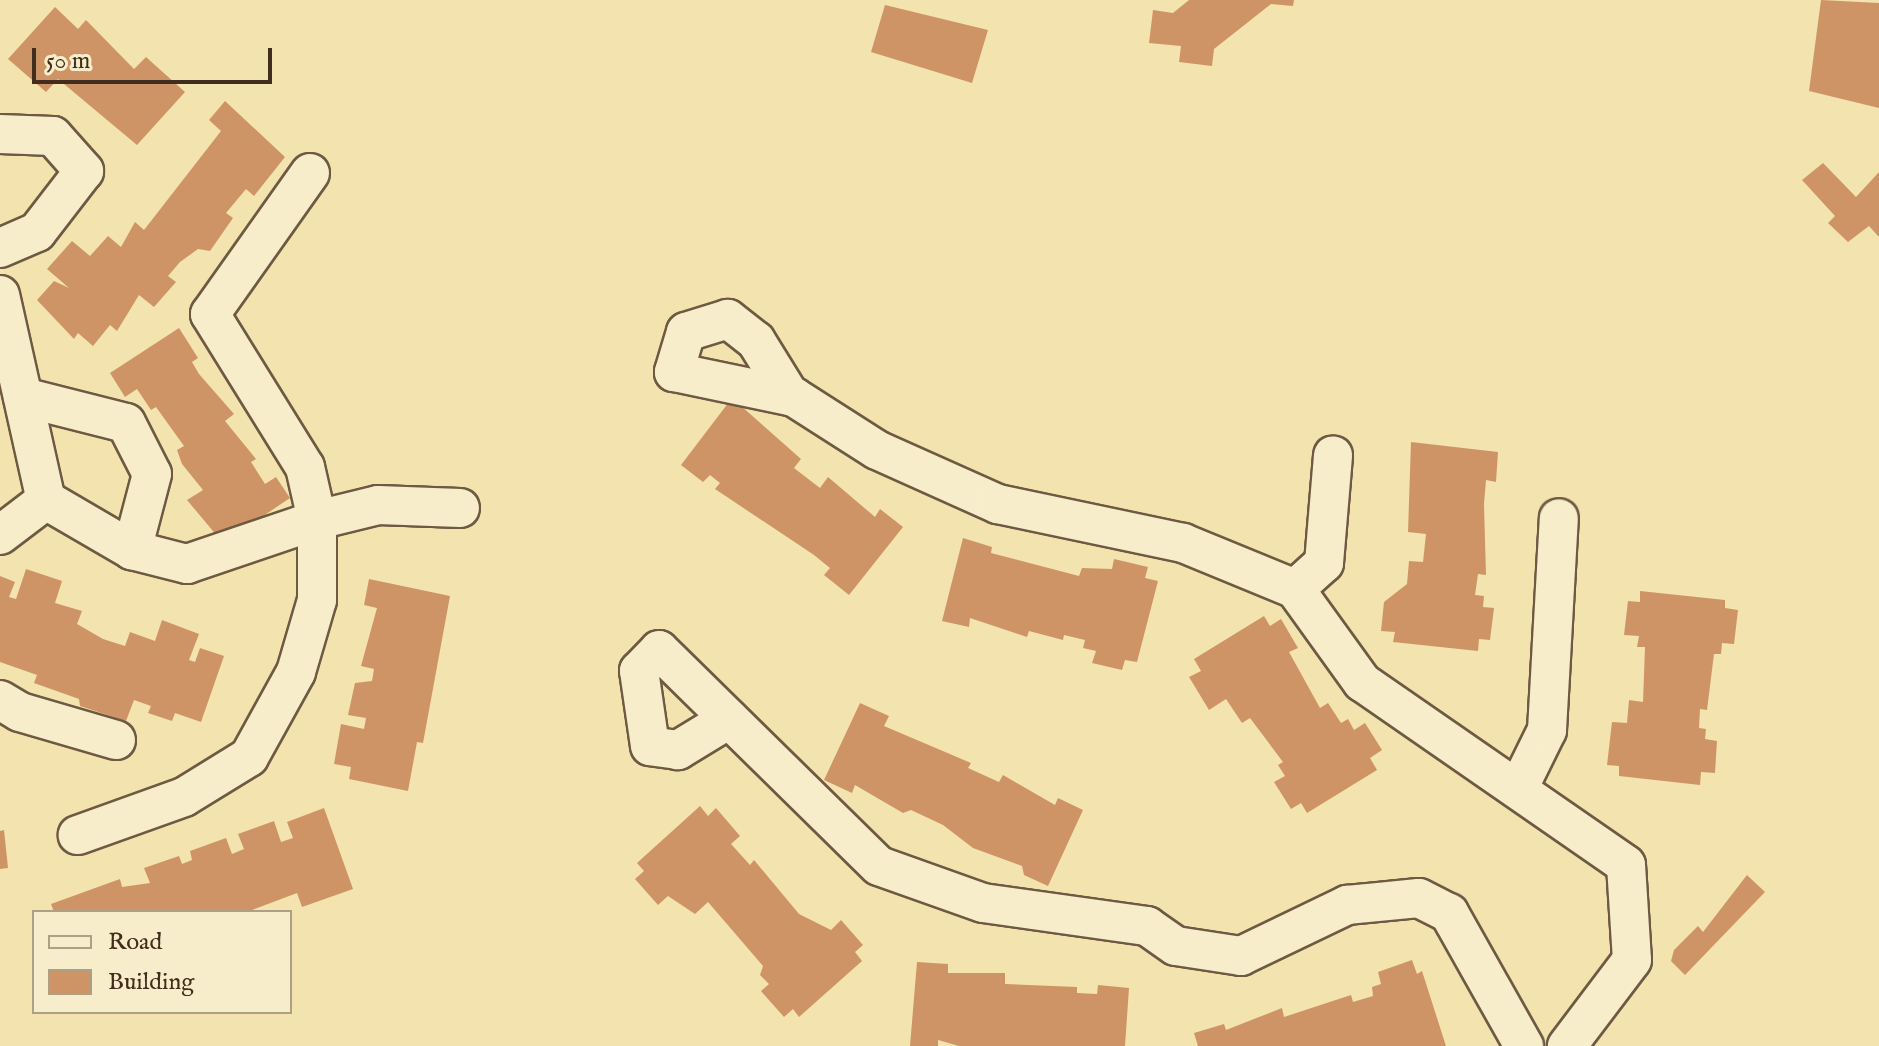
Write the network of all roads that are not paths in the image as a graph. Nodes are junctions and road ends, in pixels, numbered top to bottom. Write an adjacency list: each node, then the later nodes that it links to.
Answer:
1 (0, 134): 3 (street)
2 (310, 173): 11 (street)
3 (0, 248)
4 (0, 295): 6 (street)
5 (790, 396): 14 (street)
6 (23, 397): 8 (street); 13 (street)
7 (1333, 455): 14 (street)
8 (46, 500): 12 (street); 13 (street)
9 (460, 508): 11 (street)
10 (1559, 518): 18 (street)
11 (317, 520): 13 (street); 19 (street)
12 (0, 535)
13 (132, 550)
14 (1295, 589): 18 (street)
15 (0, 700): 17 (street)
16 (729, 719): 16 (street); 20 (street)
17 (116, 740)
18 (1518, 789): 21 (street)
19 (78, 835)
20 (1524, 1046)
21 (1567, 1046)

